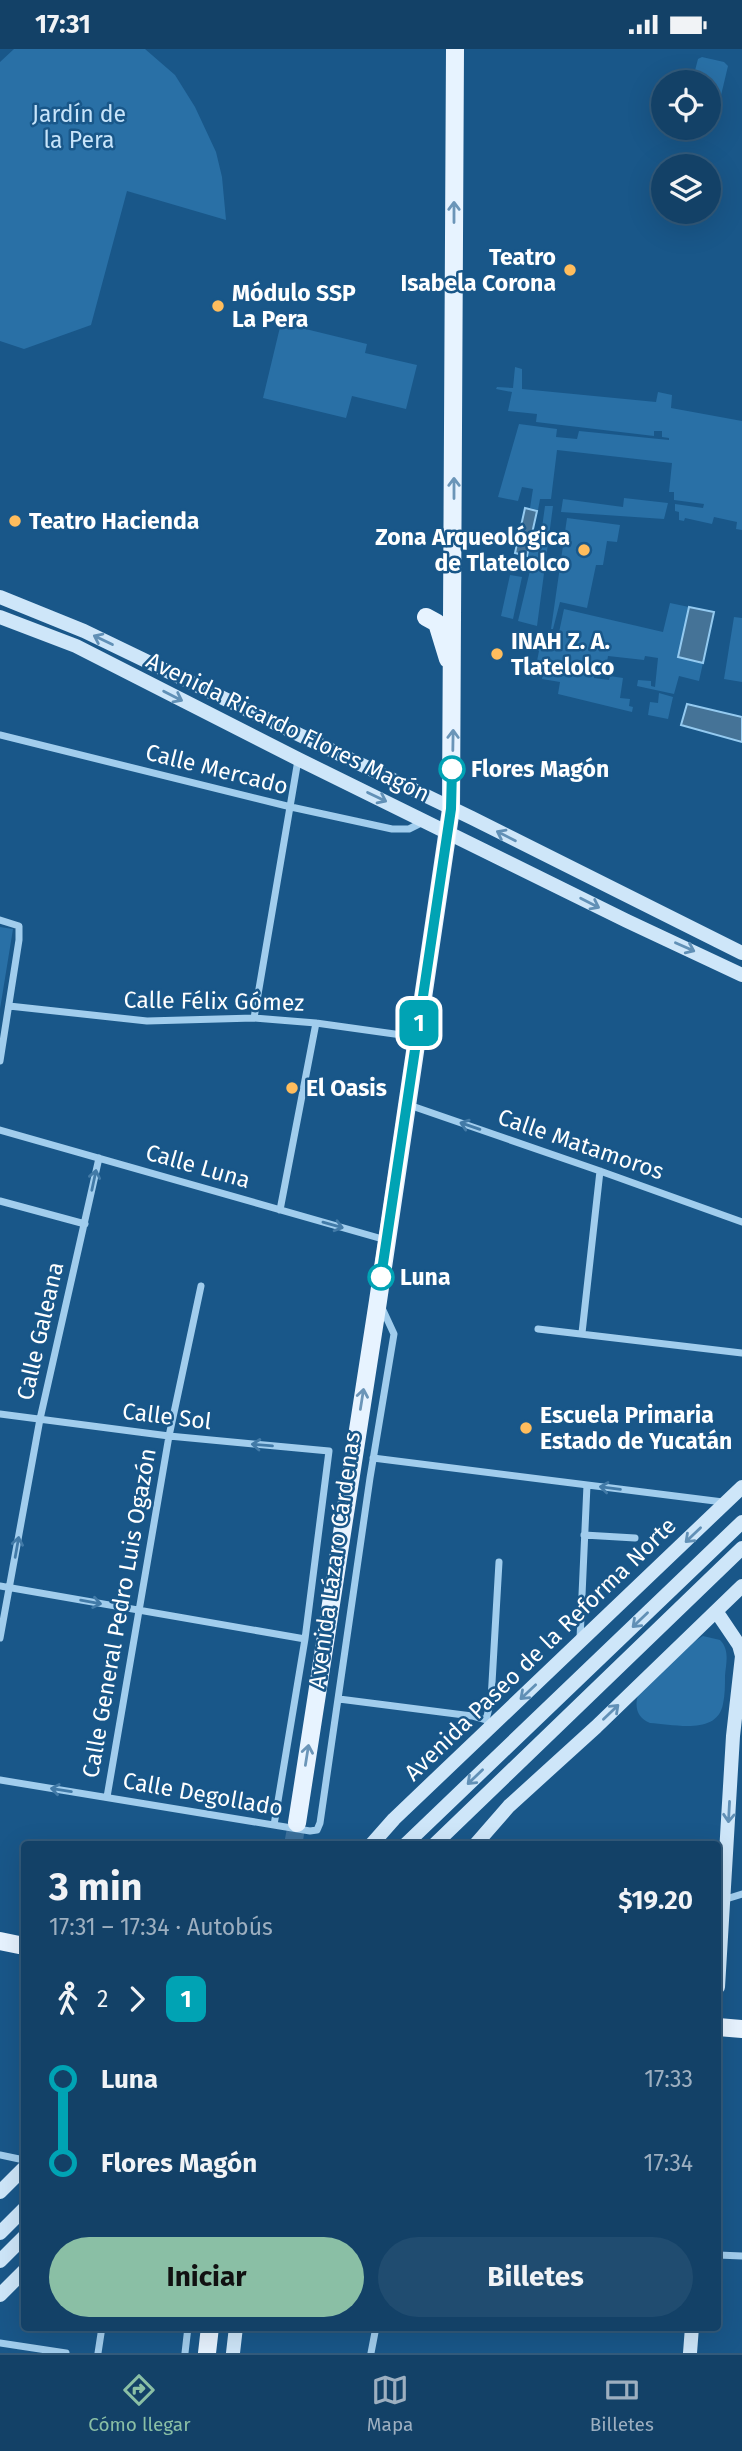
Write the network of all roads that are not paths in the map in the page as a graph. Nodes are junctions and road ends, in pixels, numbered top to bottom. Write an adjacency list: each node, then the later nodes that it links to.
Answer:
1 (455, 49): 5 (main road, Avenida Lázaro Cárdenas, one-way to 1)
2 (0, 597): 9 (main road, Avenida Ricardo Flores Magón, one-way to 2)
3 (0, 617): 7 (main road, Avenida Ricardo Flores Magón, one-way to 7)
4 (426, 617): 5 (main road)
5 (454, 676): 9 (main road, Avenida Lázaro Cárdenas, one-way to 5)
6 (0, 735): 8 (street, Calle Mercado)
7 (298, 759): 8 (street); 10 (main road, Avenida Ricardo Flores Magón, one-way to 10)
8 (291, 807): 10 (street, Calle Mercado); 16 (street)
9 (451, 809): 11 (main road, Avenida Lázaro Cárdenas); 13 (main road, Avenida Ricardo Flores Magón, one-way to 9)
10 (426, 821): 11 (main road, Avenida Ricardo Flores Magón)
11 (448, 831): 14 (main road, Avenida Ricardo Flores Magón, one-way to 14); 18 (main road, Avenida Lázaro Cárdenas)
12 (0, 919): 15 (street)
13 (742, 953)
14 (742, 975)
15 (9, 1006): 16 (street, Calle Félix Gómez); 19 (street)
16 (254, 1018): 17 (street, Calle Félix Gómez)
17 (316, 1023): 18 (street, Calle Félix Gómez); 25 (street)
18 (417, 1037): 20 (main road, Avenida Lázaro Cárdenas)
19 (0, 1061)
20 (406, 1104): 23 (street, Calle Matamoros, one-way to 20); 28 (main road, Avenida Lázaro Cárdenas)
21 (0, 1130): 22 (street, Calle Luna)
22 (99, 1158): 25 (street, Calle Luna); 27 (street, Calle Galeana, one-way to 22)
23 (600, 1171): 26 (street, Calle Matamoros); 32 (street)
24 (0, 1201): 27 (street)
25 (280, 1210): 28 (street, Calle Luna, one-way to 28)
26 (742, 1222)
27 (85, 1224): 35 (street, Calle Galeana)
28 (386, 1240): 30 (main road, Avenida Lázaro Cárdenas)
29 (201, 1286): 36 (street, Calle General Pedro Luis Ogazón)
30 (379, 1301): 37 (street, Avenida Lázaro Cárdenas); 59 (main road, Avenida Lázaro Cárdenas, one-way to 30)
31 (538, 1329): 32 (street)
32 (582, 1333): 33 (street)
33 (742, 1353)
34 (0, 1414): 35 (street, Calle Sol)
35 (40, 1419): 36 (street, Calle Sol); 48 (street, Calle Galeana, one-way to 35)
36 (169, 1436): 49 (street, Calle General Pedro Luis Ogazón); 52 (street, Calle Sol, one-way to 36)
37 (373, 1458): 38 (street); 54 (street, Avenida Lázaro Cárdenas)
38 (587, 1485): 40 (street, one-way to 38); 42 (street)
39 (742, 1487): 40 (main road, Avenida Paseo de la Reforma Norte)
40 (727, 1503): 53 (main road, Avenida Paseo de la Reforma Norte, one-way to 53)
41 (742, 1522): 63 (main road, Avenida Paseo de la Reforma Norte, one-way to 63)
42 (584, 1535): 43 (street); 53 (street)
43 (635, 1538)
44 (742, 1548): 64 (main road)
45 (499, 1562): 55 (street)
46 (0, 1586): 48 (street)
47 (742, 1586): 50 (main road)
48 (10, 1588): 49 (street, one-way to 49); 51 (street, Calle Galeana)
49 (140, 1611): 52 (street); 58 (street, Calle General Pedro Luis Ogazón)
50 (716, 1611): 56 (main road); 65 (main road, one-way to 50)
51 (0, 1638)
52 (304, 1639): 60 (street)
53 (580, 1643): 55 (main road, Avenida Paseo de la Reforma Norte, one-way to 55)
54 (339, 1699): 55 (street); 61 (street, Avenida Lázaro Cárdenas)
55 (488, 1723): 62 (main road, Avenida Paseo de la Reforma Norte)
56 (738, 1737): 66 (main road, one-way to 66)
57 (0, 1780): 58 (street, Calle Degollado, one-way to 57)
58 (107, 1797): 60 (street, Calle Degollado)
59 (297, 1822)
60 (274, 1825): 61 (street, Calle Degollado)
61 (317, 1830)
62 (375, 1841)
63 (409, 1841)
64 (438, 1841)
65 (478, 1841)
66 (721, 1892)
67 (742, 1894): 68 (street)
68 (721, 1901)
69 (0, 1941): 70 (main road)
70 (21, 1945)
71 (721, 2027): 72 (main road)
72 (742, 2029)
73 (0, 2155): 74 (street)
74 (21, 2159)
75 (21, 2171): 76 (main road)
76 (0, 2192)
77 (21, 2212): 78 (main road)
78 (0, 2233)
79 (21, 2241): 82 (main road)
80 (721, 2255): 81 (street)
81 (742, 2256)
82 (0, 2261)
83 (21, 2274): 84 (main road)
84 (0, 2295)
85 (101, 2331): 93 (street)
86 (187, 2331): 94 (street)
87 (209, 2331): 95 (main road)
88 (236, 2331): 96 (main road)
89 (375, 2331): 97 (street)
90 (692, 2331): 98 (main road)
91 (0, 2343): 92 (street)
92 (65, 2353)
93 (98, 2353)
94 (184, 2353)
95 (206, 2353)
96 (233, 2353)
97 (371, 2353)
98 (690, 2353)

